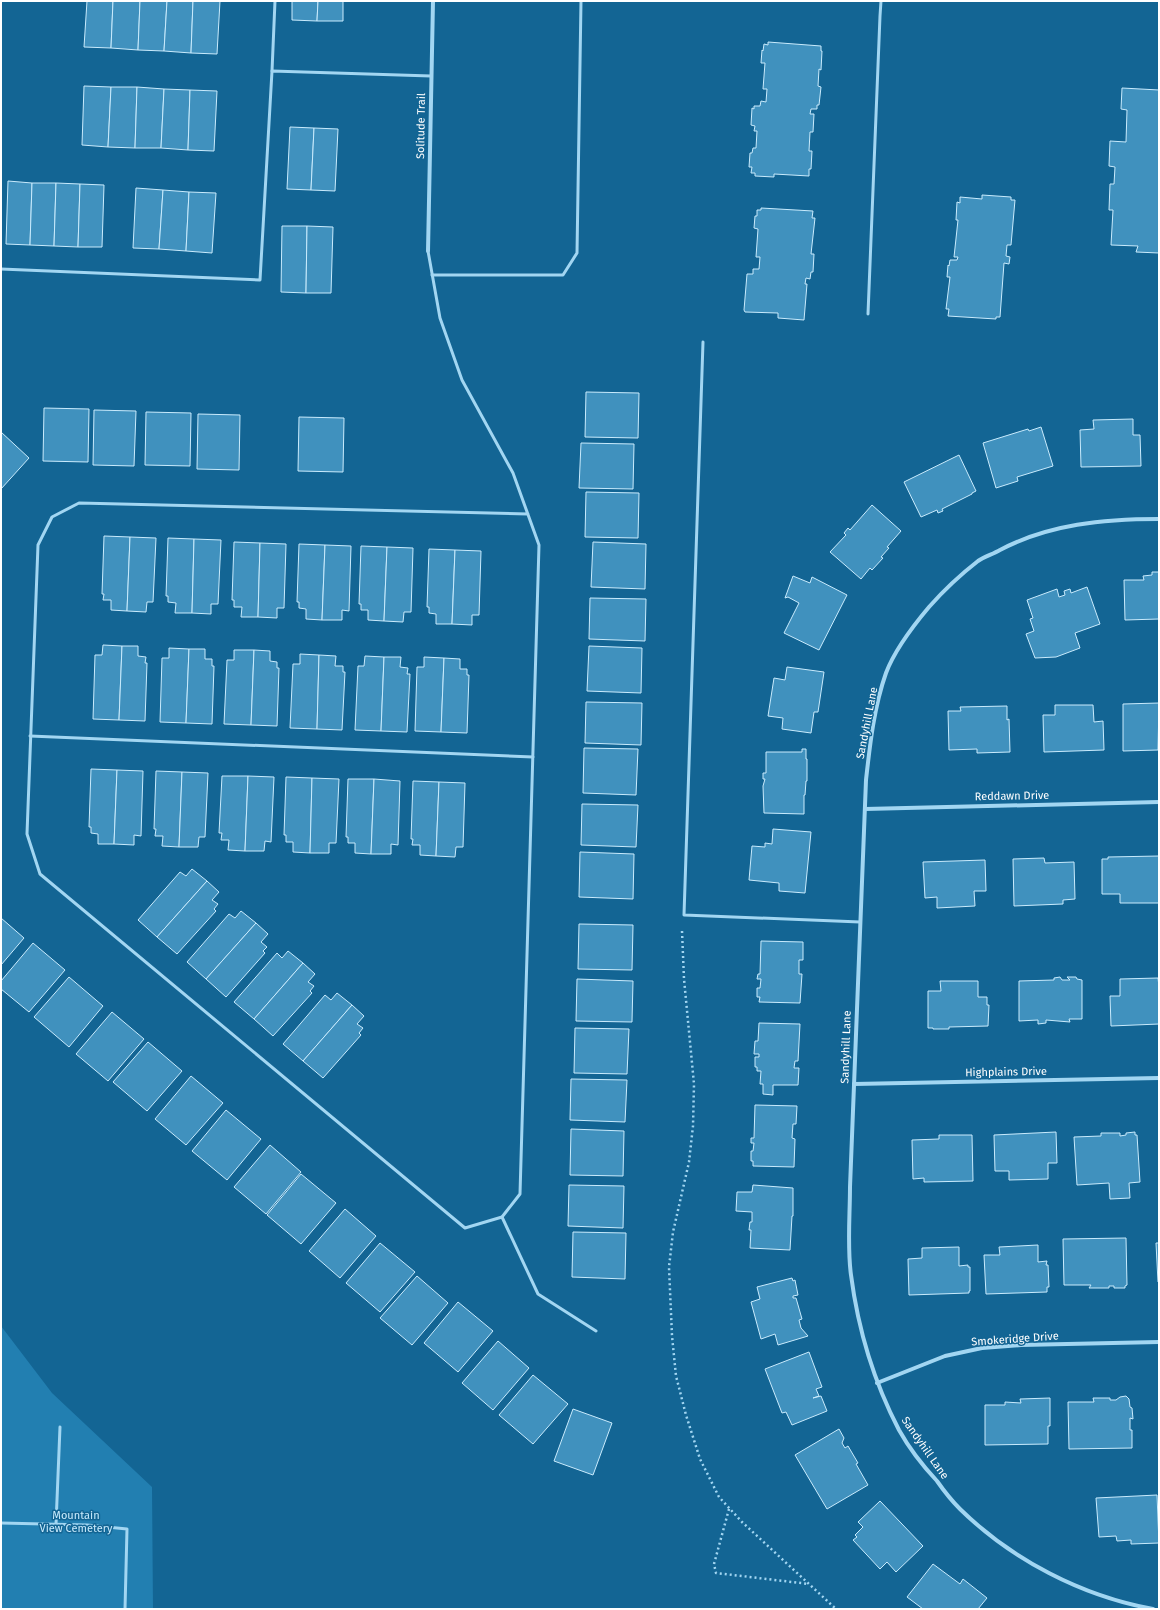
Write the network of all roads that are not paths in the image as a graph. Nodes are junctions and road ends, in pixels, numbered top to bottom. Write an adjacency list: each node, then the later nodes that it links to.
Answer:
1 (274, 1): 5 (lane)
2 (433, 1): 6 (street, Solitude Trail)
3 (581, 1): 9 (lane)
4 (881, 1): 10 (lane)
5 (272, 71): 6 (lane); 8 (lane)
6 (431, 76): 7 (street, Solitude Trail)
7 (428, 251): 9 (lane)
8 (1, 269)
9 (432, 276): 12 (lane)
10 (868, 314)
11 (703, 342): 18 (lane)
12 (528, 514): 14 (lane); 15 (lane)
13 (1159, 519): 17 (street, Sandyhill Lane)
14 (30, 736): 15 (lane); 21 (lane)
15 (533, 757): 21 (lane)
16 (1159, 802): 17 (street, Reddawn Drive)
17 (865, 809): 18 (street, Sandyhill Lane)
18 (860, 922): 20 (street, Sandyhill Lane)
19 (1159, 1078): 20 (street, Highplains Drive)
20 (854, 1084): 24 (street, Sandyhill Lane)
21 (502, 1217): 22 (lane)
22 (596, 1331)
23 (1159, 1342): 24 (street, Smokeridge Drive)
24 (877, 1382): 29 (street, Sandyhill Lane)
25 (60, 1428): 27 (lane)
26 (1, 1523): 27 (lane)
27 (56, 1524): 28 (lane)
28 (125, 1609)
29 (1153, 1609)

